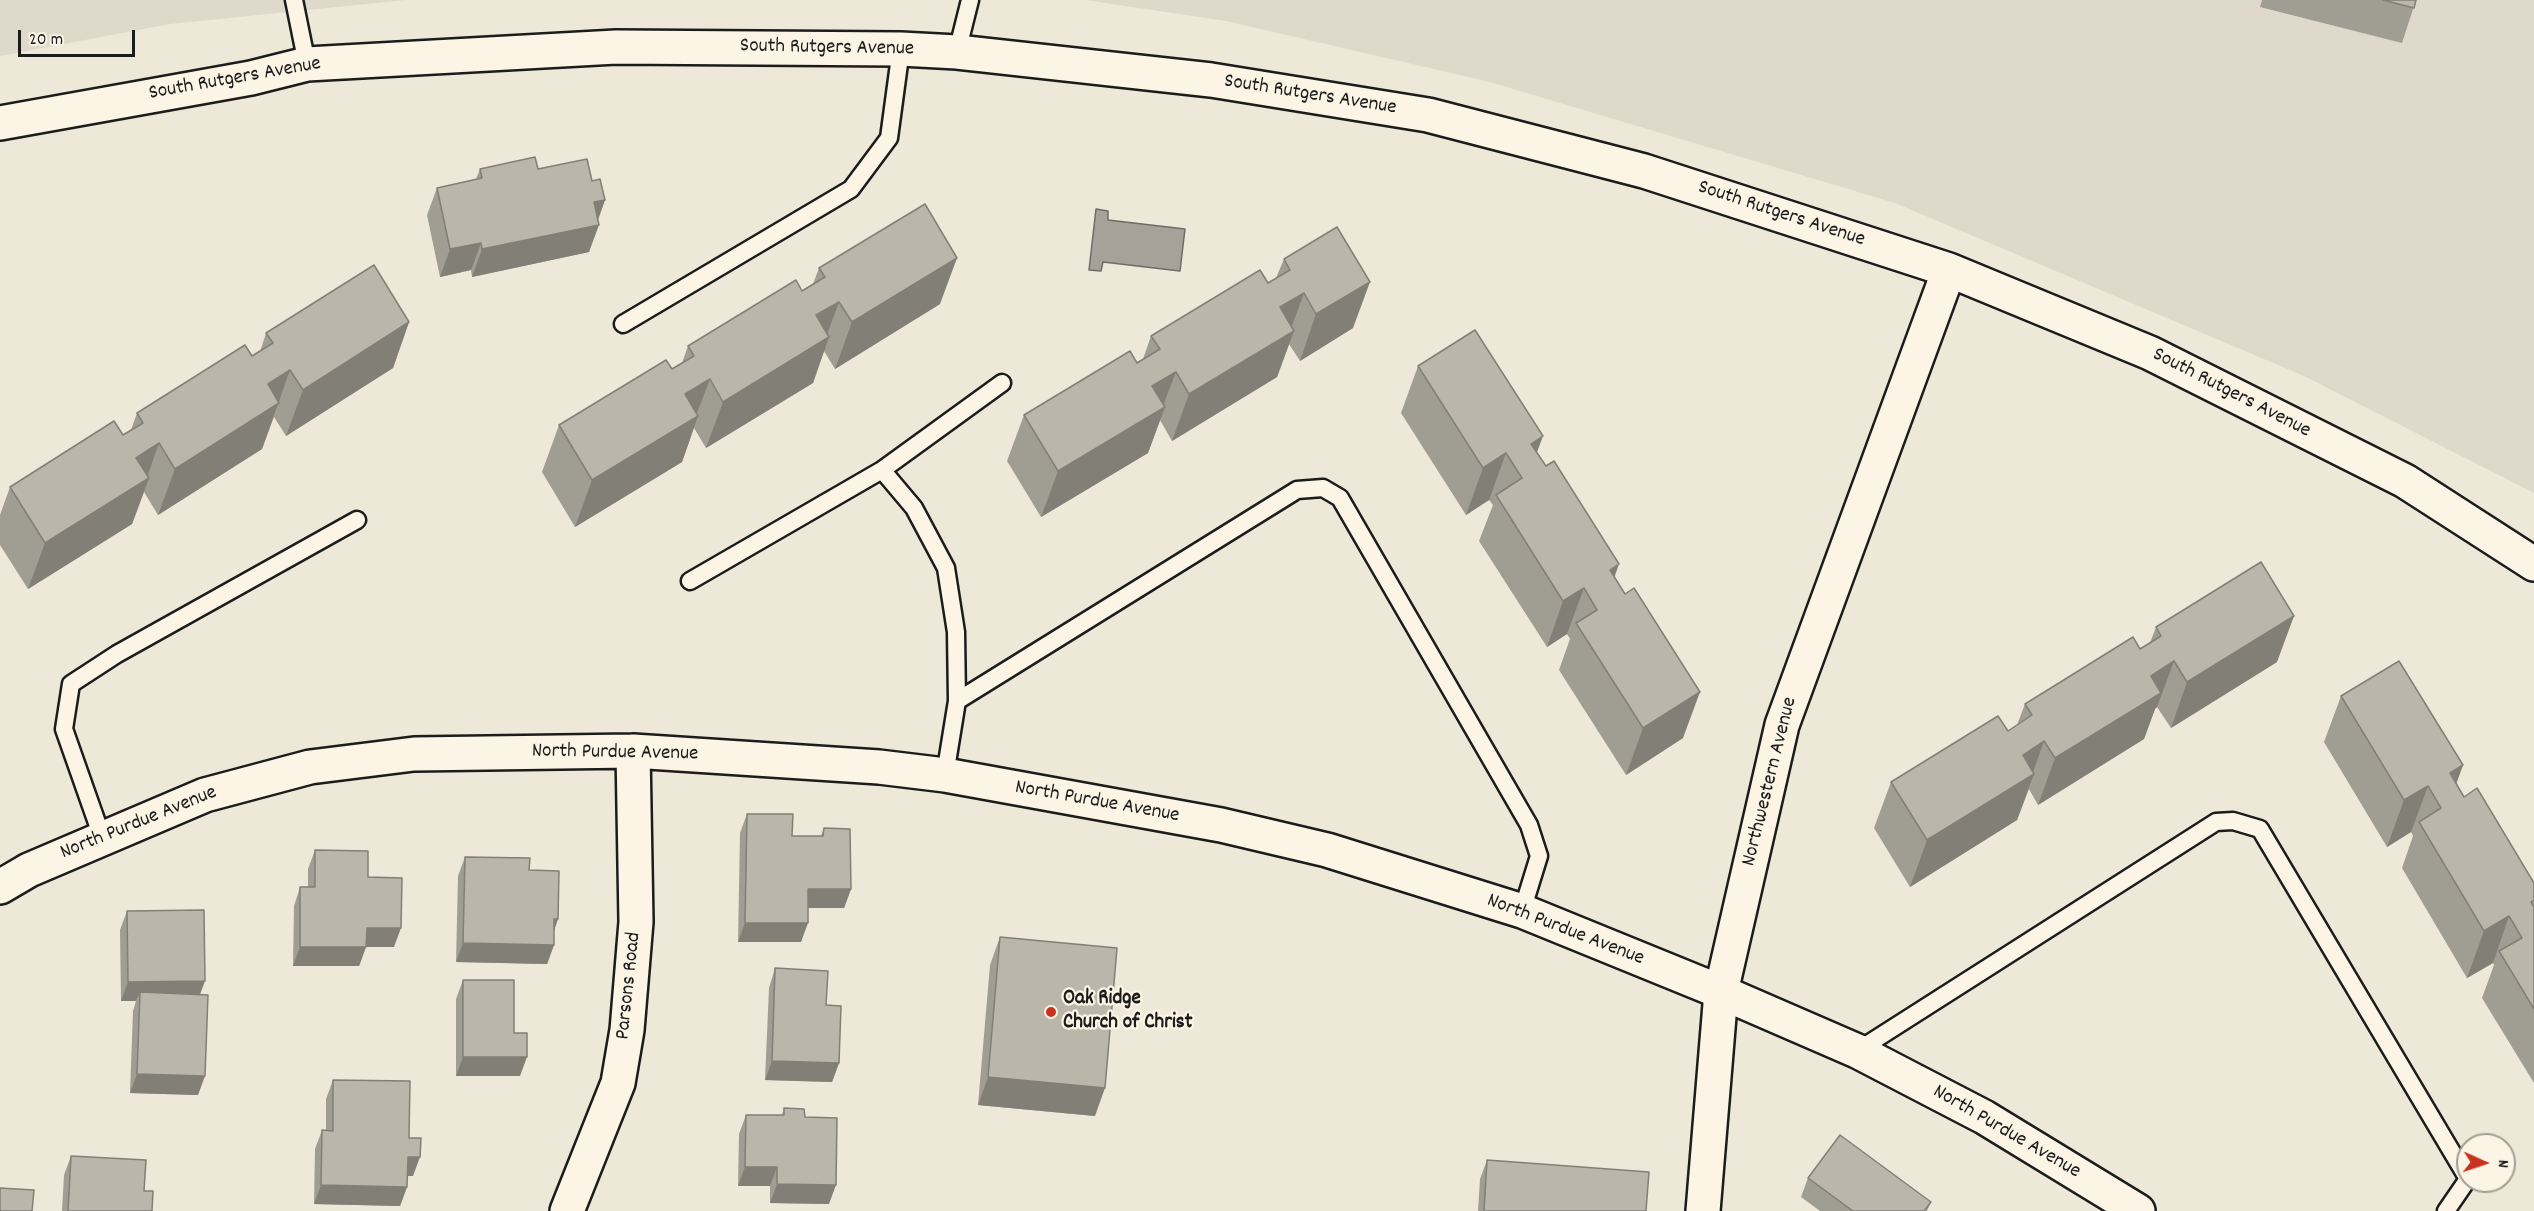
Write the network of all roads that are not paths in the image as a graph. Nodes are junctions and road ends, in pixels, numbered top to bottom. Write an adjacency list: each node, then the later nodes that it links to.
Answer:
1 (294, 0): 5 (lane)
2 (970, 0): 4 (lane)
3 (901, 49): 4 (street, South Rutgers Avenue); 5 (street, South Rutgers Avenue); 8 (lane)
4 (957, 52): 7 (street, South Rutgers Avenue)
5 (307, 64): 6 (street, South Rutgers Avenue)
6 (0, 123)
7 (1949, 270): 12 (street, South Rutgers Avenue); 20 (street, Northwestern Avenue)
8 (623, 324)
9 (1002, 383): 10 (lane)
10 (882, 470): 13 (lane); 14 (lane)
11 (357, 520): 17 (lane)
12 (2534, 564)
13 (690, 581)
14 (957, 701): 16 (lane); 19 (lane)
15 (633, 751): 16 (street, North Purdue Avenue); 17 (street, North Purdue Avenue); 24 (street, Parsons Road)
16 (945, 775): 19 (street, North Purdue Avenue)
17 (102, 837): 18 (street, North Purdue Avenue)
18 (0, 887)
19 (1522, 911): 20 (street, North Purdue Avenue)
20 (1721, 992): 21 (street, North Purdue Avenue); 25 (street, Northwestern Avenue)
21 (1857, 1051): 22 (lane); 26 (street, North Purdue Avenue)
22 (2456, 1159)
23 (2458, 1193): 27 (lane)
24 (567, 1211)
25 (1703, 1211)
26 (2138, 1211)
27 (2446, 1211)

